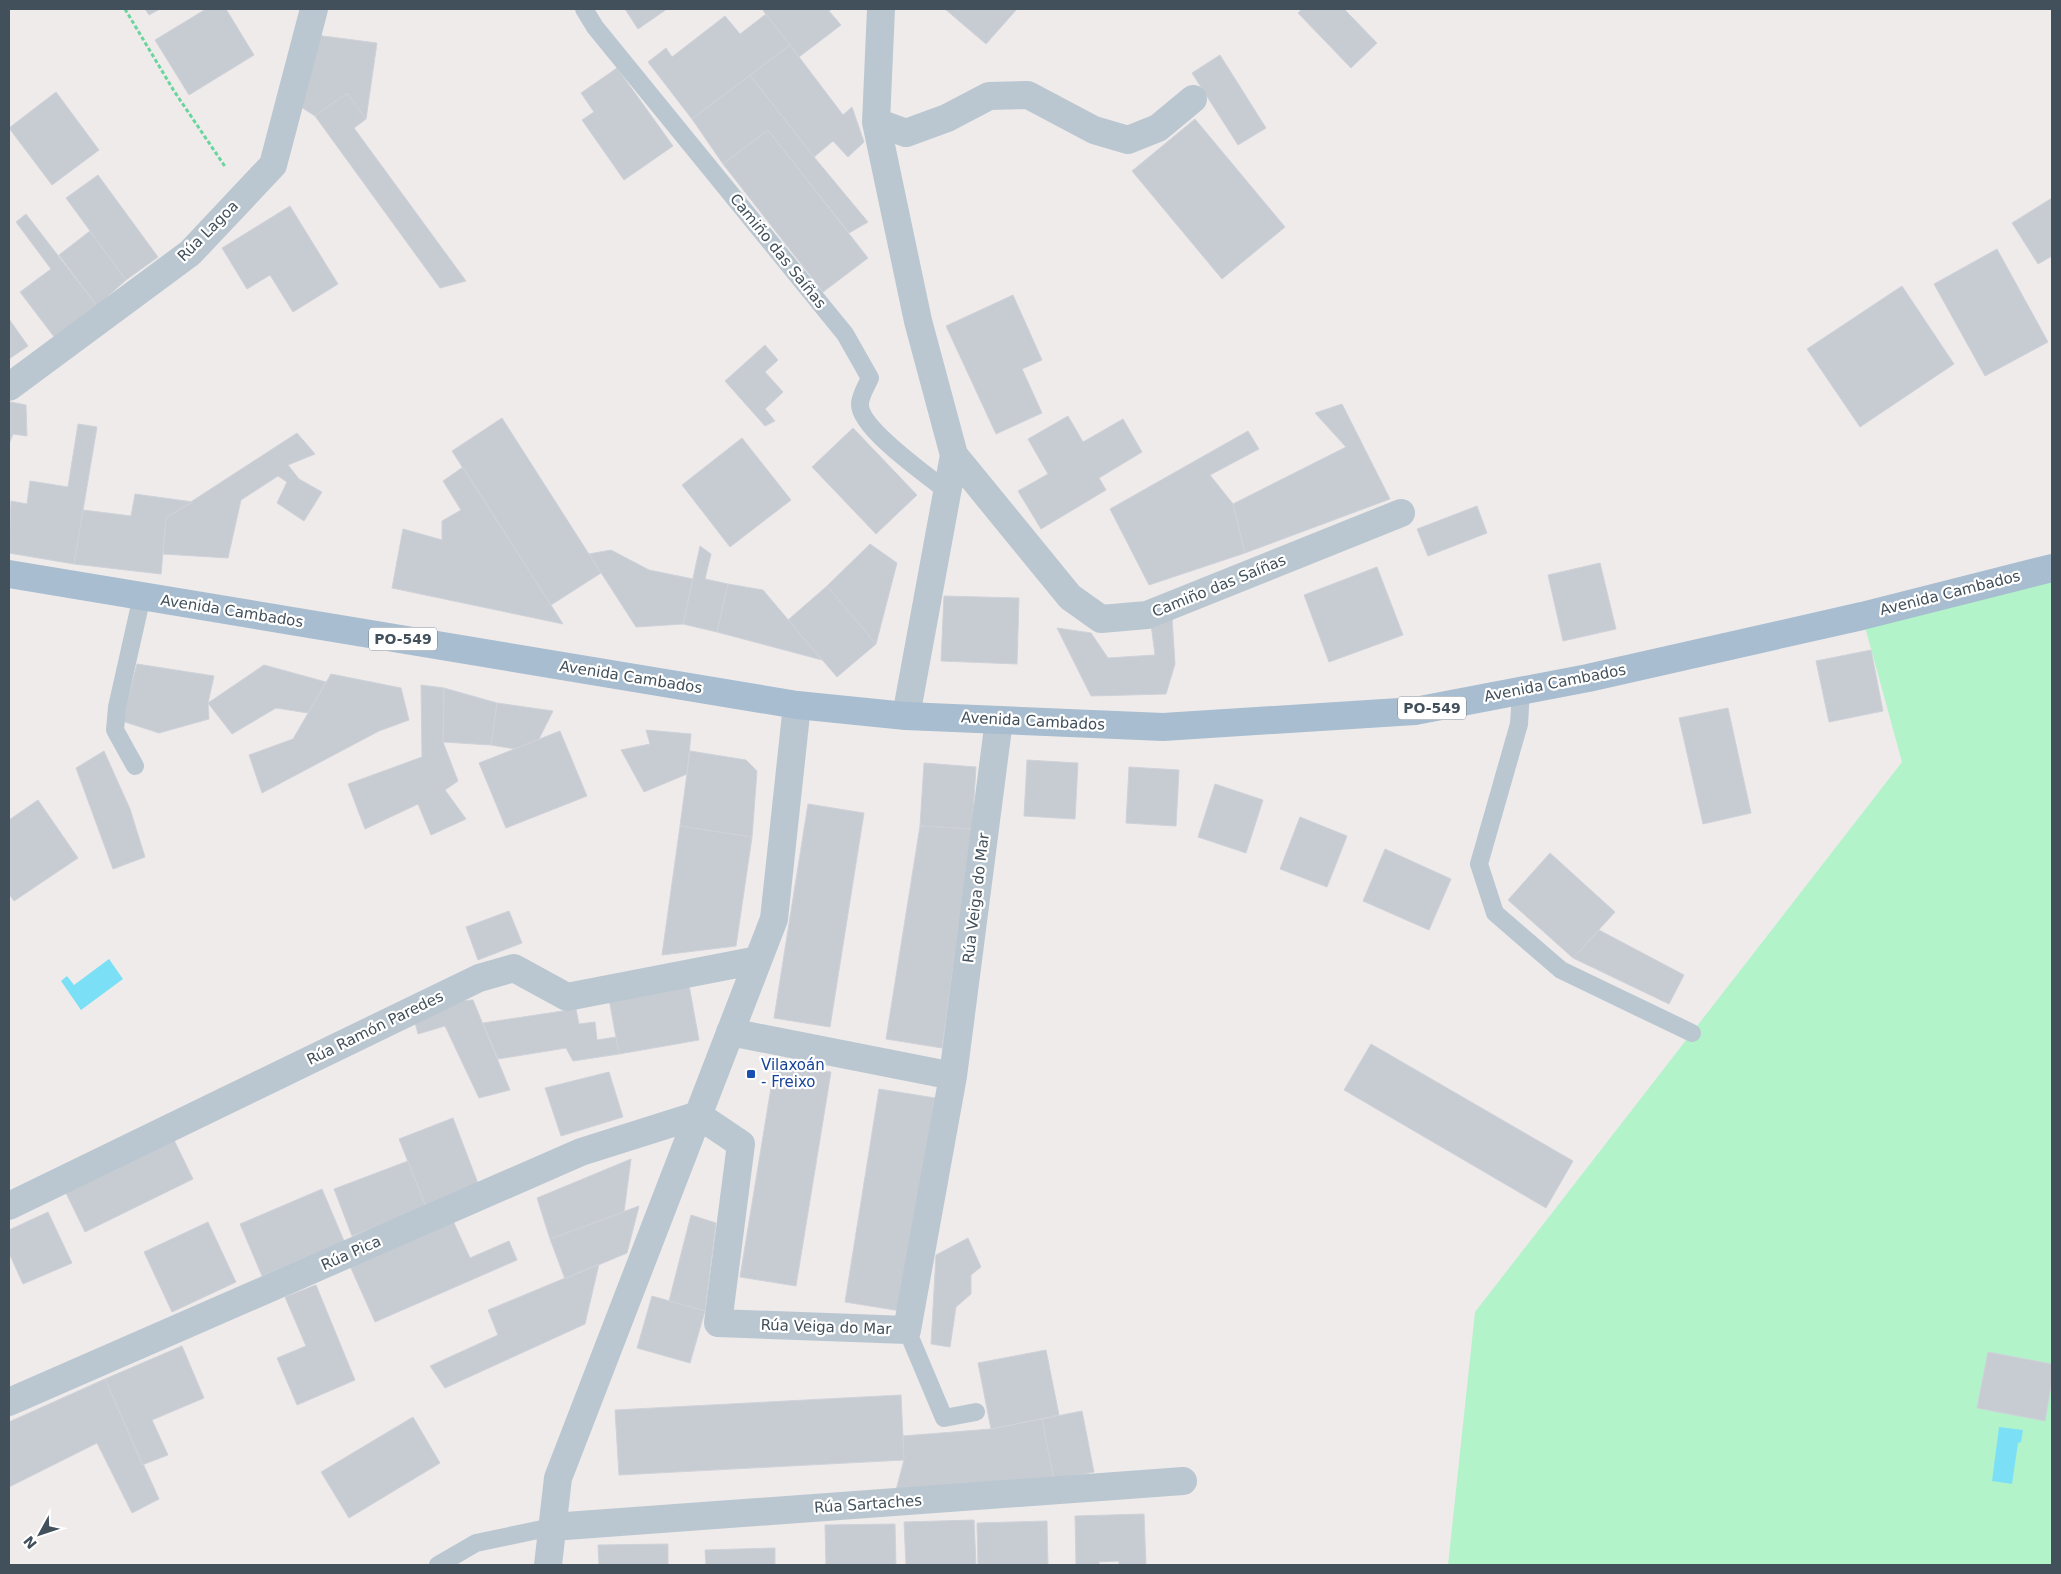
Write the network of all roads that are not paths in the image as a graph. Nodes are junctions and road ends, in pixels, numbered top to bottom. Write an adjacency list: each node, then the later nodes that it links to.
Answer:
1 (314, 9): 6 (street, Rúa Lagoa)
2 (584, 9): 8 (lane, Camiño das Saíñas)
3 (881, 9): 5 (street, Camiño das Saíñas)
4 (1192, 99): 5 (street)
5 (876, 122): 7 (street, Camiño das Saíñas)
6 (9, 387)
7 (954, 455): 8 (street, Camiño das Saíñas); 9 (street, Camiño das Saíñas)
8 (947, 491): 15 (street, Camiño das Saíñas)
9 (1401, 513)
10 (2052, 568): 13 (main road, Avenida Cambados / PO-549)
11 (9, 574): 12 (main road, Avenida Cambados / PO-549)
12 (142, 596): 14 (main road, Avenida Cambados / PO-549); 17 (lane)
13 (1521, 690): 16 (main road, Avenida Cambados / PO-549); 20 (lane)
14 (797, 705): 15 (main road, Avenida Cambados / PO-549); 18 (street)
15 (906, 716): 16 (main road, Avenida Cambados / PO-549)
16 (999, 720): 21 (street, Rúa Veiga do Mar)
17 (135, 766)
18 (758, 960): 19 (street); 23 (street, Rúa Ramón Paredes)
19 (730, 1032): 21 (street); 22 (street)
20 (1692, 1033)
21 (953, 1076): 24 (street, Rúa Veiga do Mar)
22 (698, 1115): 24 (street, Rúa Veiga do Mar); 25 (street, Rúa Pica); 28 (street)
23 (9, 1206)
24 (907, 1330): 26 (lane)
25 (9, 1402)
26 (976, 1412)
27 (1183, 1481): 28 (street, Rúa Sartaches)
28 (552, 1527): 29 (lane); 30 (street)
29 (438, 1565)
30 (548, 1565)

